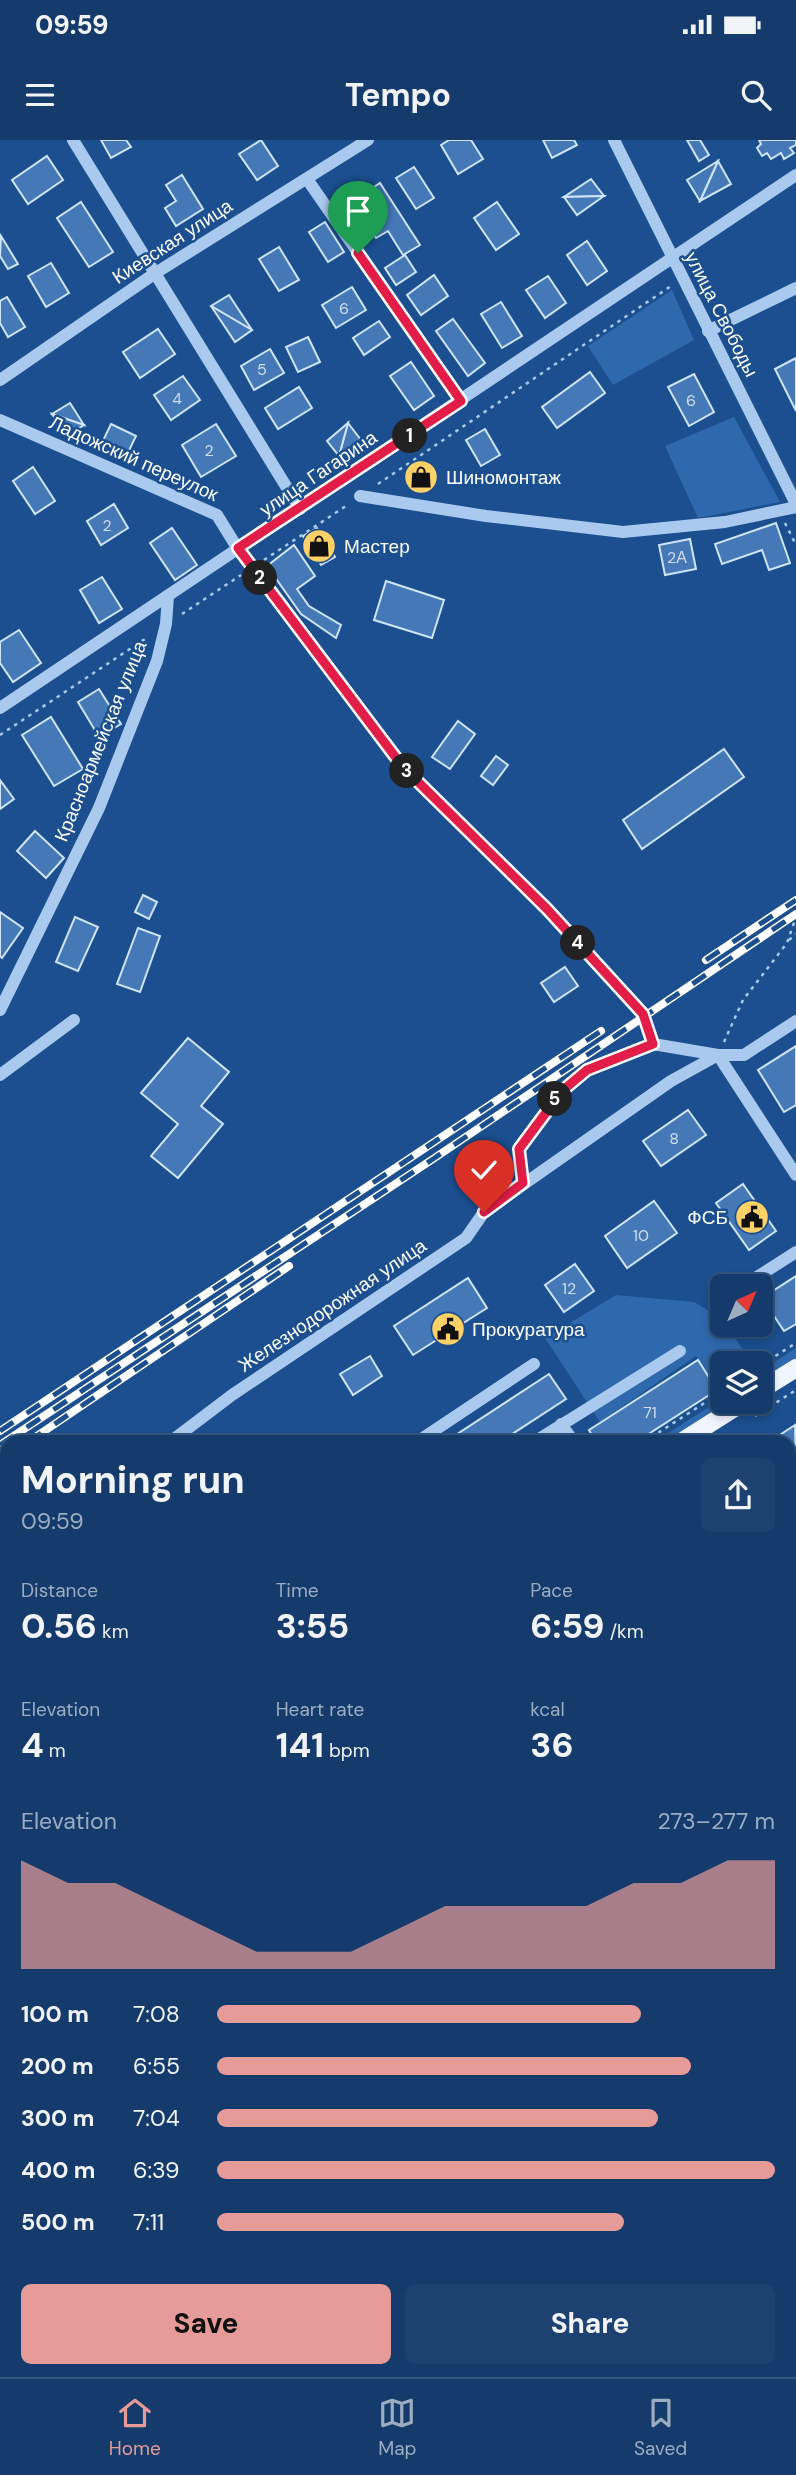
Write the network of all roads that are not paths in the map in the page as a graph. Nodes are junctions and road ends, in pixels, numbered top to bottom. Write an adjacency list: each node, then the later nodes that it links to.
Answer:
1 (73, 140): 7 (street)
2 (369, 140): 5 (street, Киевская улица)
3 (614, 140): 6 (street, улица Свободы)
4 (796, 175): 6 (street, улица Гагарина)
5 (307, 179): 7 (street, Киевская улица); 11 (street)
6 (672, 258): 9 (street, улица Свободы); 11 (street, улица Гагарина)
7 (155, 274): 10 (street, Киевская улица); 15 (street)
8 (796, 288): 9 (street)
9 (708, 331): 14 (street, улица Свободы)
10 (0, 380)
11 (461, 401): 15 (street, улица Гагарина)
12 (0, 419): 16 (street, Ладожский переулок)
13 (360, 496): 14 (street)
14 (796, 505)
15 (300, 509): 16 (street, улица Гагарина)
16 (238, 548): 17 (street, улица Гагарина); 19 (street, Ладожский переулок)
17 (168, 596): 18 (street, улица Гагарина); 20 (street, Красноармейская улица)
18 (0, 708)
19 (431, 795)
20 (0, 1010)
21 (74, 1020): 24 (street)
22 (796, 1021): 23 (street)
23 (718, 1055): 25 (street); 26 (street, Железнодорожная улица); 26 (street)
24 (0, 1075)
25 (796, 1175)
26 (523, 1183): 35 (street, Железнодорожная улица)
27 (796, 1252): 28 (street)
28 (762, 1274)
29 (680, 1351): 34 (street)
30 (534, 1364): 36 (street)
31 (796, 1368): 32 (main road)
32 (773, 1382)
33 (725, 1414): 39 (main road)
34 (561, 1424): 37 (street); 38 (street)
35 (179, 1435)
36 (428, 1435)
37 (544, 1435)
38 (569, 1435)
39 (692, 1435)

